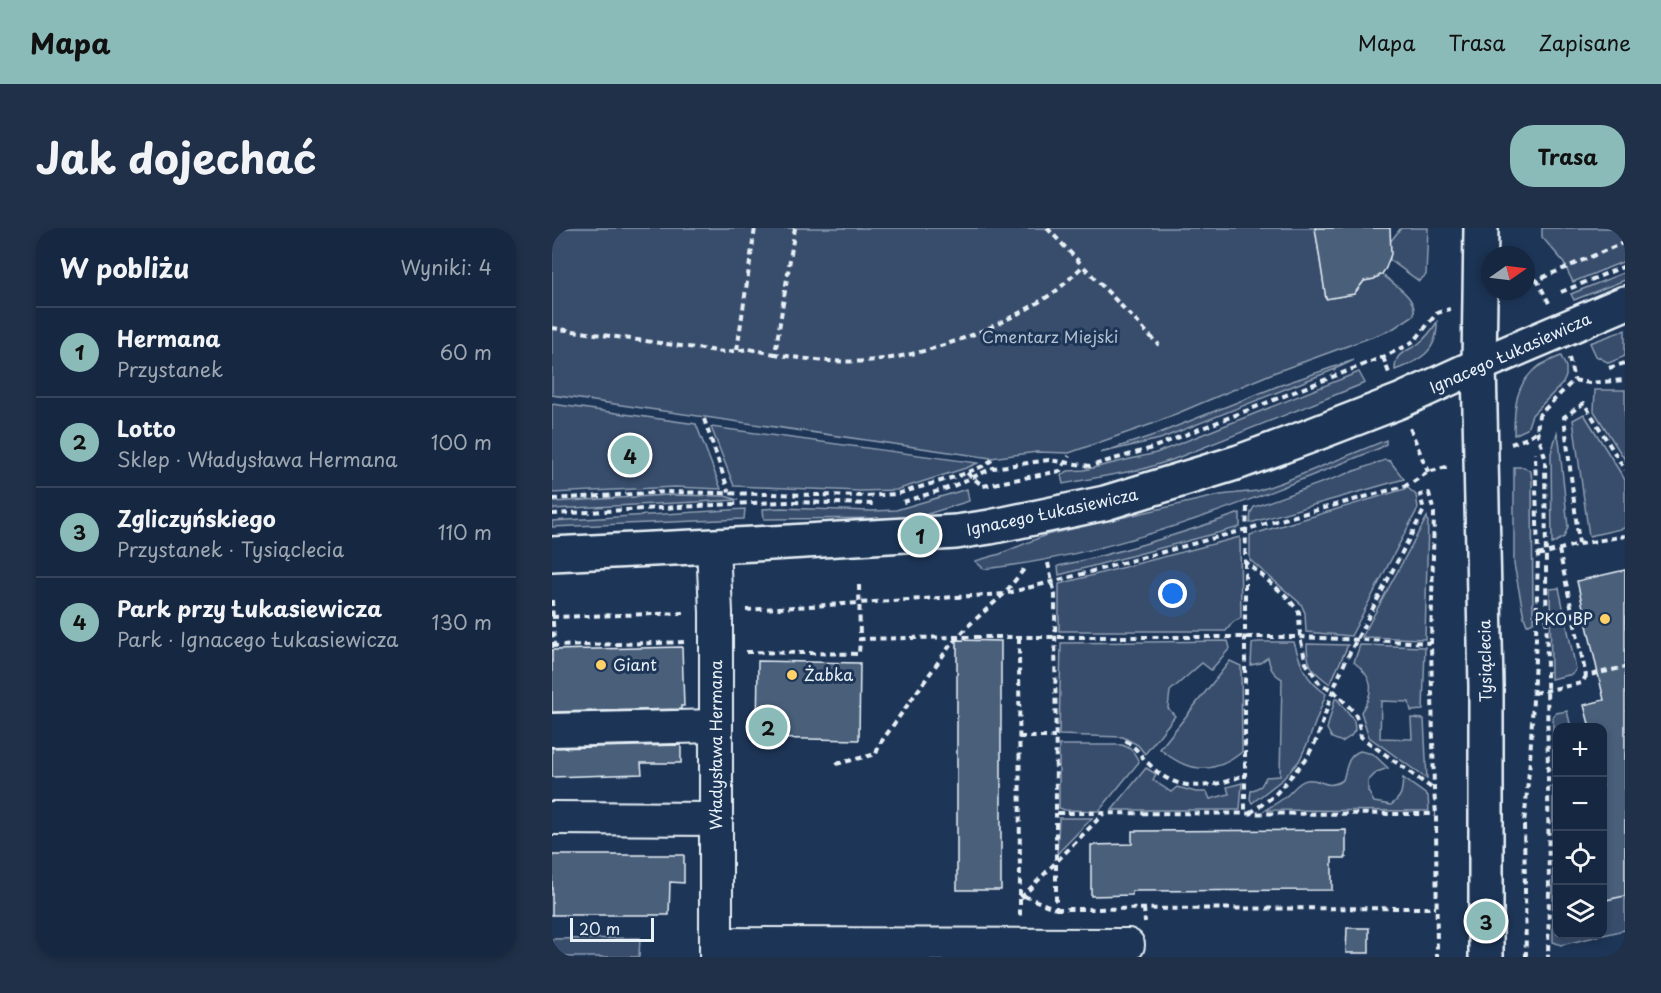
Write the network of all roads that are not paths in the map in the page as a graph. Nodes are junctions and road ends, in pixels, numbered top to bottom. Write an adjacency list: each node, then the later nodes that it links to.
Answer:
1 (1481, 228): 3 (street, Tysiąclecia)
2 (1625, 303): 3 (street, Ignacego Łukasiewicza)
3 (1479, 365): 4 (street, Ignacego Łukasiewicza); 12 (street, Tysiąclecia)
4 (713, 546): 5 (street, Ignacego Łukasiewicza); 6 (street, Władysława Hermana)
5 (552, 554)
6 (716, 726): 7 (street); 9 (street, Władysława Hermana)
7 (552, 730)
8 (552, 818): 9 (street)
9 (716, 819): 11 (street, Władysława Hermana)
10 (1128, 945): 11 (street, Władysława Hermana)
11 (716, 951)
12 (1486, 957)

